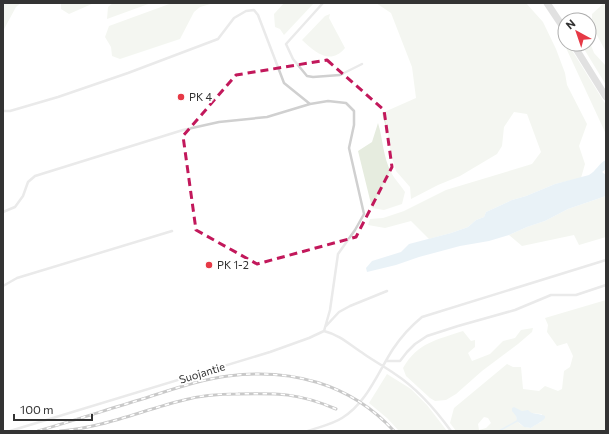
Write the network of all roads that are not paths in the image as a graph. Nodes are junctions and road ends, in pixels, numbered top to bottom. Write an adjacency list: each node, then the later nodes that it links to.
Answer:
1 (323, 3): 5 (lane)
2 (547, 3): 3 (main road)
3 (557, 18)
4 (579, 52): 6 (main road)
5 (362, 64)
6 (606, 97)
7 (310, 104): 8 (lane); 9 (lane); 15 (lane)
8 (3, 111)
9 (3, 212)
10 (172, 231): 13 (lane)
11 (606, 260): 16 (lane)
12 (606, 285): 16 (lane)
13 (3, 286)
14 (387, 291): 15 (lane)
15 (324, 329): 17 (lane); 18 (lane, Suojantie)
16 (387, 361): 17 (lane)
17 (384, 367): 19 (lane); 20 (lane)
18 (10, 431)
19 (308, 431)
20 (451, 431)

